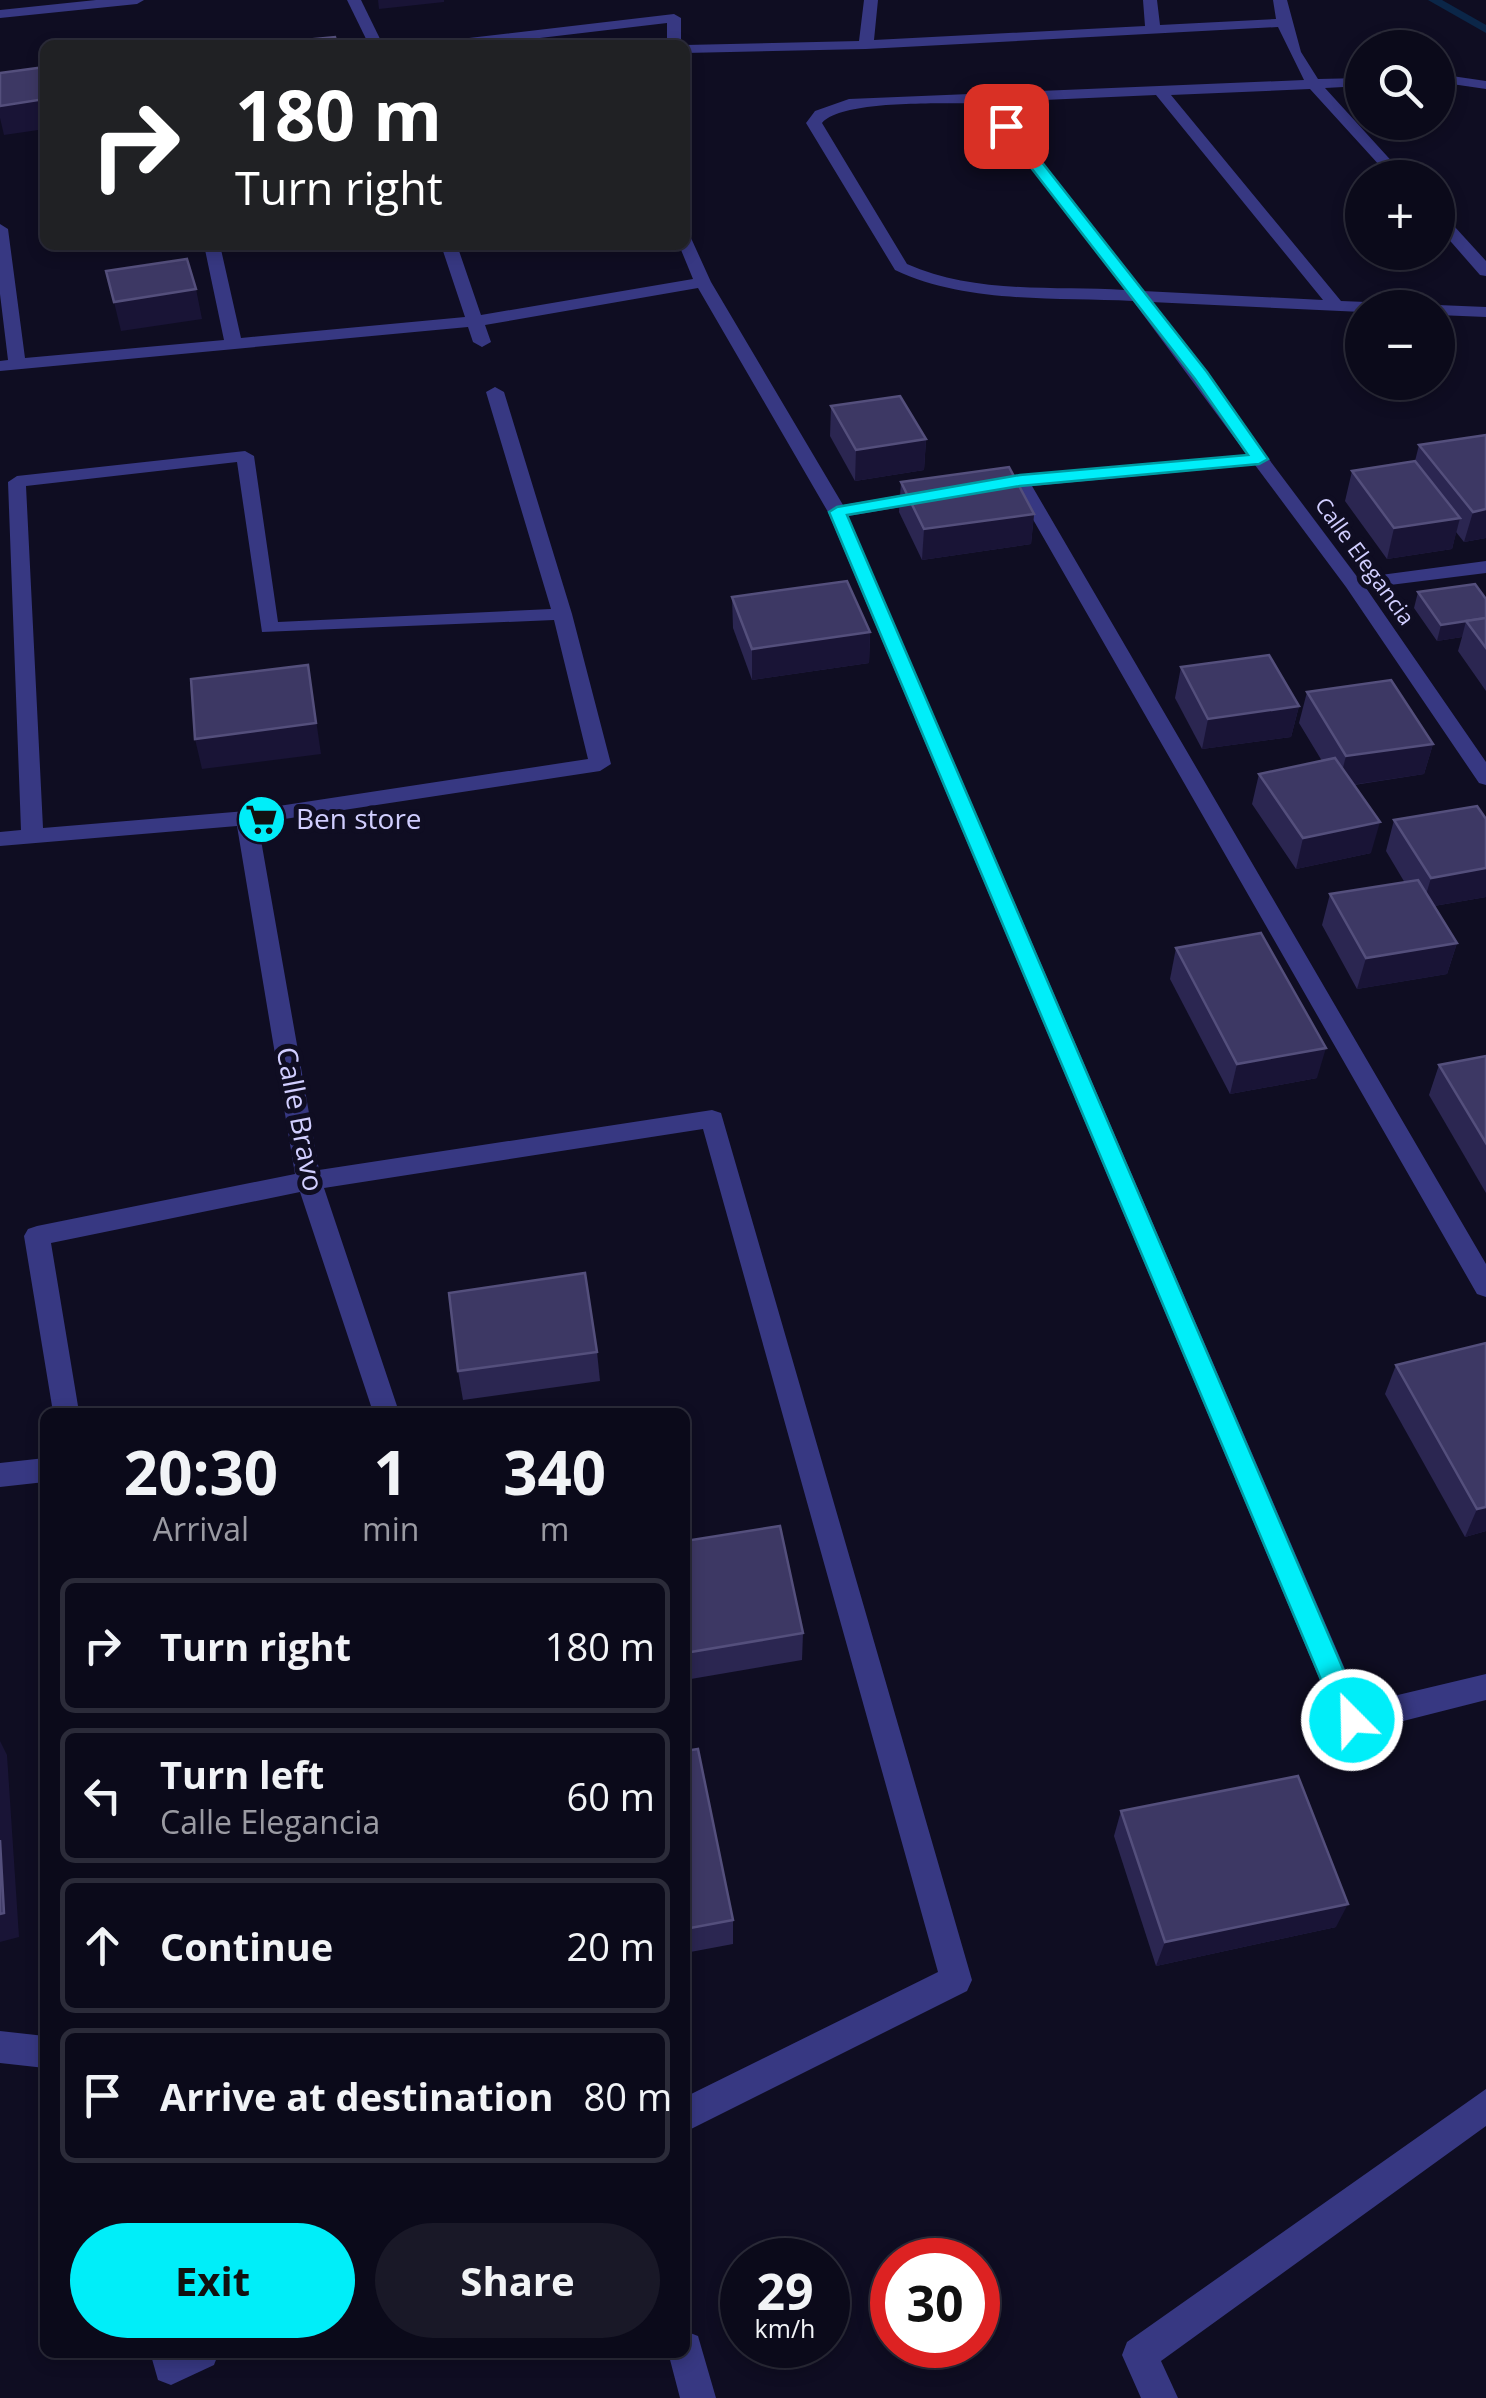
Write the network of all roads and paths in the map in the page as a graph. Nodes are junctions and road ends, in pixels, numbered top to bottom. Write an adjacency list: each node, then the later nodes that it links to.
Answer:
1 (137, 0): 6 (street)
2 (354, 0): 9 (street)
3 (871, 0): 12 (street)
4 (1150, 0): 8 (street)
5 (1280, 0): 7 (street)
6 (0, 14)
7 (1281, 23): 8 (street); 16 (street)
8 (1153, 31): 12 (street)
9 (374, 40)
10 (486, 40): 11 (street)
11 (674, 40)
12 (866, 46): 13 (street)
13 (690, 50)
14 (1455, 80): 17 (street)
15 (1345, 83): 16 (street)
16 (1314, 85): 18 (street); 20 (street)
17 (1486, 85)
18 (1161, 92): 19 (street); 29 (street)
19 (984, 97): 28 (street, Calle Elegancia); 28 (street)
20 (1383, 160)
21 (0, 230): 36 (street)
22 (1455, 237): 26 (street)
23 (213, 250): 34 (street)
24 (451, 250): 33 (street)
25 (689, 250): 27 (street)
26 (1486, 271)
27 (703, 282): 33 (street); 42 (street)
28 (1138, 296): 29 (street); 38 (street, Calle Elegancia)
29 (1336, 305): 30 (street)
30 (1345, 305)
31 (1455, 311): 32 (street)
32 (1486, 312)
33 (476, 321): 34 (street); 35 (street)
34 (232, 341): 36 (street)
35 (482, 342)
36 (8, 364)
37 (495, 392): 45 (street)
38 (1259, 459): 39 (street); 44 (street, Calle Elegancia)
39 (1020, 480): 40 (street); 51 (street)
40 (984, 487)
41 (947, 493): 42 (street)
42 (837, 512): 56 (street)
43 (1486, 567): 44 (street)
44 (1353, 584): 46 (street, Calle Elegancia)
45 (562, 614): 47 (street); 48 (street)
46 (1486, 778)
47 (246, 818): 48 (street); 50 (street, Calle Bravo)
48 (32, 834): 49 (street)
49 (0, 839)
50 (309, 1181): 52 (street); 53 (street, Calle Bravo); 60 (street)
51 (1486, 1287)
52 (65, 1408)
53 (385, 1408)
54 (40, 1471): 55 (street)
55 (0, 1475)
56 (1486, 1687)
57 (0, 2048): 58 (street)
58 (40, 2052)
59 (1486, 2106): 65 (street)
60 (690, 2112)
61 (170, 2358): 62 (street)
62 (189, 2358)
63 (687, 2358): 64 (street)
64 (698, 2398)
65 (1160, 2398)

